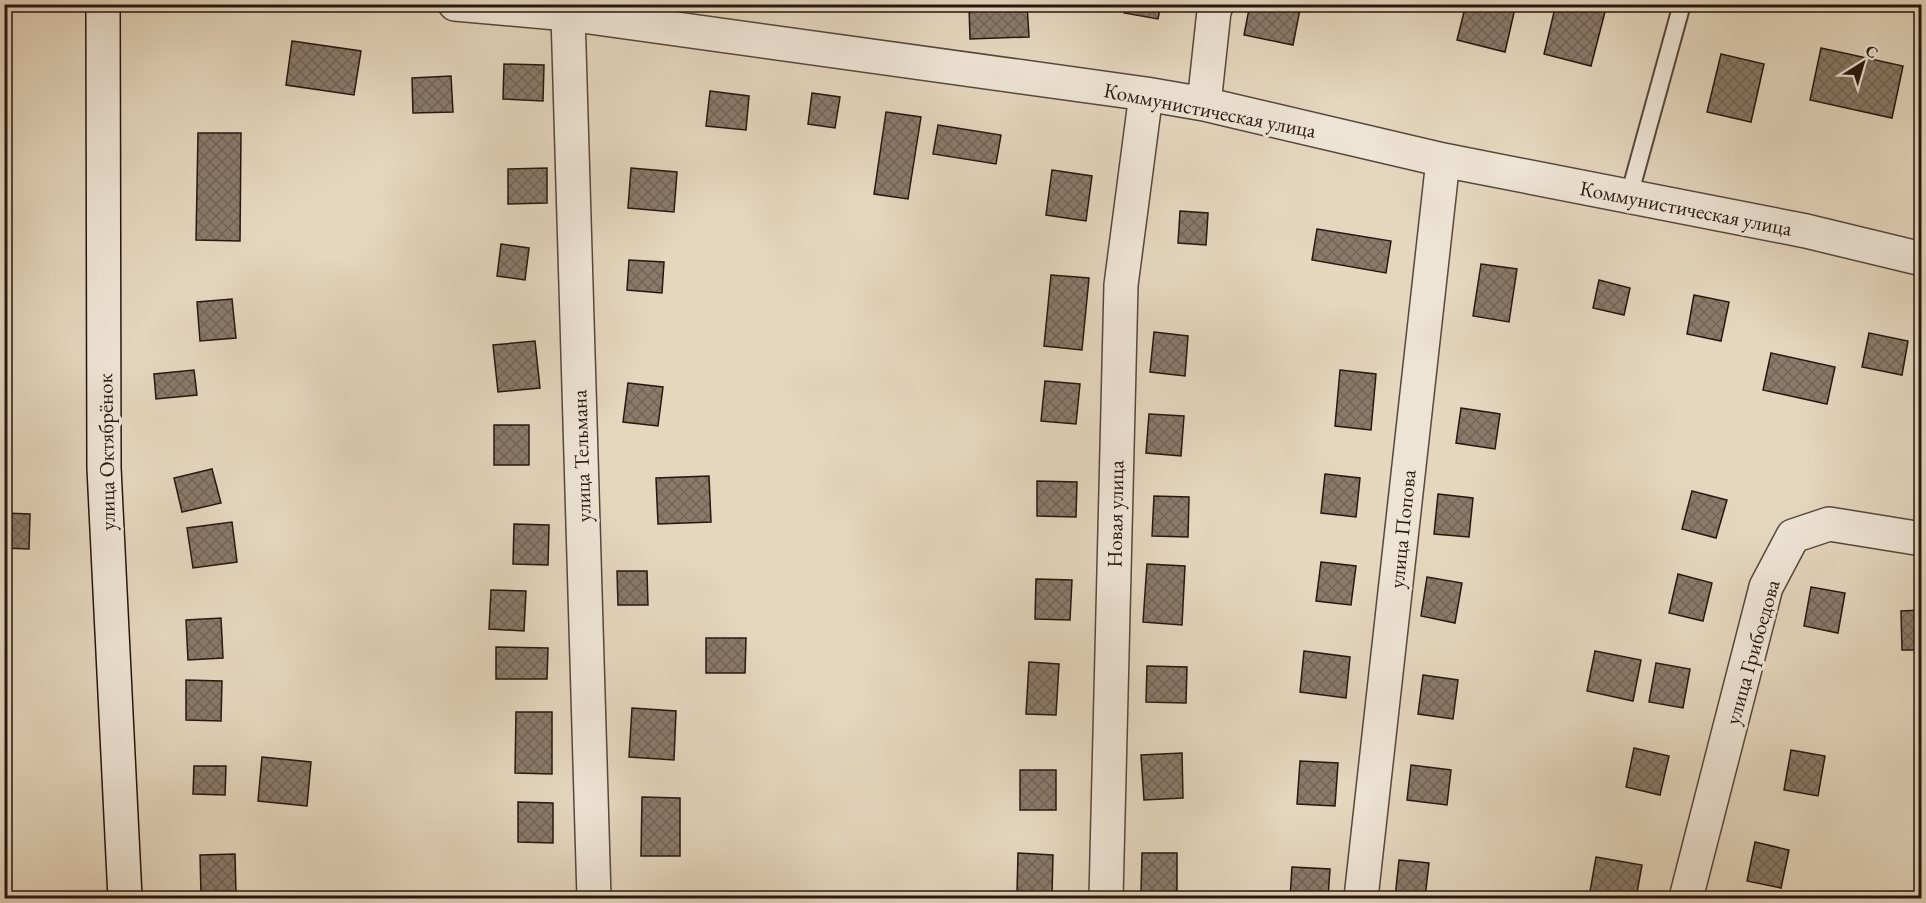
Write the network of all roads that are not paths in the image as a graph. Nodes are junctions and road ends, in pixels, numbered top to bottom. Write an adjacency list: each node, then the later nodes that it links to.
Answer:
1 (103, 4): 12 (street, улица Октябрёнок)
2 (455, 4): 5 (street, Коммунистическая улица)
3 (1217, 4): 7 (street)
4 (1682, 4): 9 (lane)
5 (568, 14): 6 (street, Коммунистическая улица); 13 (street, улица Тельмана)
6 (1146, 94): 7 (street, Коммунистическая улица); 14 (street, Новая улица)
7 (1203, 104): 8 (street, Коммунистическая улица)
8 (1443, 160): 9 (street, Коммунистическая улица); 15 (street, улица Попова)
9 (1629, 196): 10 (street, Коммунистическая улица)
10 (1922, 259)
11 (1922, 539): 16 (street, улица Грибоедова)
12 (125, 898)
13 (594, 898)
14 (1106, 898)
15 (1361, 898)
16 (1686, 898)

